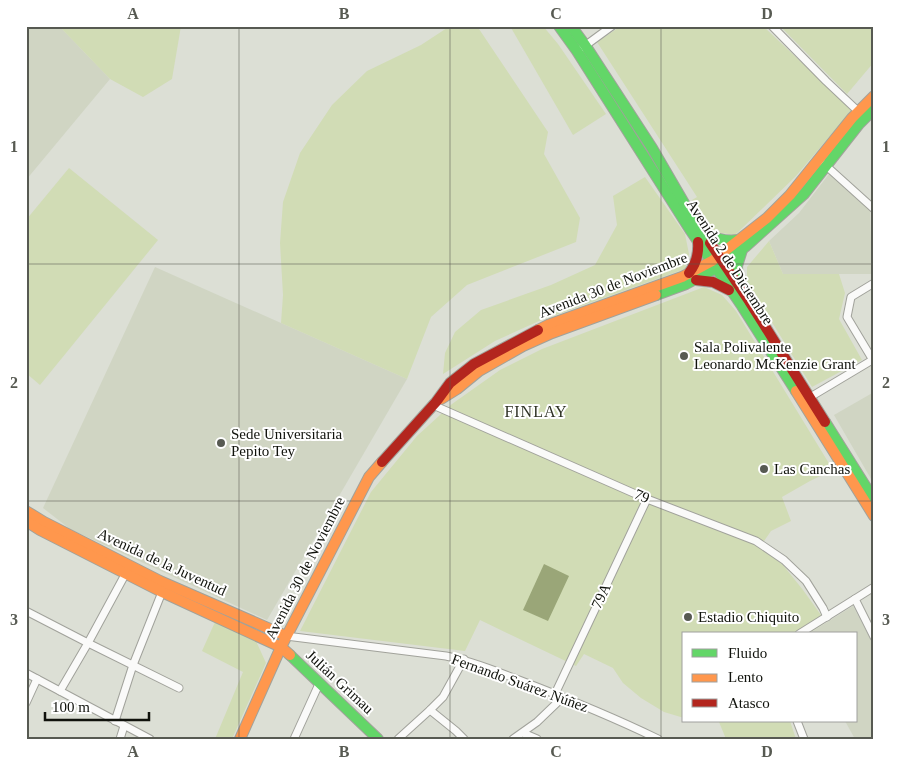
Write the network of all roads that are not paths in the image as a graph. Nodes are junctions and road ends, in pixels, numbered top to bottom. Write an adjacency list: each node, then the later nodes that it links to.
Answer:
1 (560, 26): 5 (main road, Avenida 2 de Diciembre)
2 (571, 26): 5 (main road, Avenida 2 de Diciembre)
3 (612, 26): 5 (street)
4 (772, 26): 8 (street)
5 (581, 48): 11 (main road, Avenida 2 de Diciembre)
6 (874, 96): 8 (main road, Avenida 30 de Noviembre)
7 (874, 109): 8 (main road, Avenida 30 de Noviembre)
8 (862, 115): 9 (main road, Avenida 30 de Noviembre)
9 (822, 162): 10 (street); 12 (main road, Avenida 30 de Noviembre)
10 (874, 209)
11 (700, 237): 12 (main road); 13 (main road, Avenida 2 de Diciembre); 14 (main road)
12 (741, 244): 13 (main road, Avenida 30 de Noviembre); 17 (main road)
13 (717, 262): 14 (main road, Avenida 30 de Noviembre); 17 (main road, Avenida 2 de Diciembre)
14 (691, 277): 17 (main road); 20 (main road, Avenida 30 de Noviembre)
15 (874, 277): 16 (street)
16 (870, 285): 18 (street)
17 (736, 290): 19 (main road, Avenida 2 de Diciembre)
18 (873, 360): 19 (street)
19 (806, 400): 22 (main road, Avenida 2 de Diciembre); 24 (main road, Avenida 2 de Diciembre)
20 (434, 403): 21 (street, 79); 33 (main road, Avenida 30 de Noviembre)
21 (647, 499): 32 (street, 79); 49 (street, 79A)
22 (874, 500)
23 (26, 511): 26 (main road, Avenida de la Juventud)
24 (874, 516)
25 (26, 521): 26 (main road, Avenida de la Juventud)
26 (42, 526): 27 (main road, Avenida de la Juventud)
27 (128, 570): 29 (main road, Avenida de la Juventud); 34 (main road, Avenida de la Juventud); 39 (street)
28 (874, 587): 30 (street)
29 (162, 592): 37 (main road, Avenida de la Juventud); 43 (street)
30 (855, 599): 32 (street); 38 (street)
31 (26, 611): 39 (street)
32 (827, 616): 35 (street)
33 (293, 623): 34 (main road); 36 (main road, Avenida 30 de Noviembre)
34 (274, 631): 36 (main road, Avenida de la Juventud)
35 (802, 632)
36 (286, 636): 40 (main road, Avenida 30 de Noviembre); 41 (street, Fernando Suárez Núñez)
37 (262, 637): 40 (main road, Avenida de la Juventud); 42 (main road)
38 (874, 637)
39 (88, 643): 43 (street); 48 (street)
40 (281, 646): 42 (main road, Avenida 30 de Noviembre); 46 (main road, Julián Grimau)
41 (464, 659): 49 (street, Fernando Suárez Núñez); 52 (street)
42 (274, 662): 59 (main road, Avenida 30 de Noviembre)
43 (133, 665): 47 (street); 53 (street)
44 (26, 673): 45 (street)
45 (38, 679): 48 (street); 51 (street)
46 (319, 684): 60 (street); 61 (main road, Julián Grimau)
47 (179, 688)
48 (60, 690): 53 (street)
49 (555, 694): 50 (street, Fernando Suárez Núñez)
50 (563, 697): 56 (street); 66 (street, Fernando Suárez Núñez)
51 (26, 703)
52 (430, 710): 62 (street); 63 (street)
53 (115, 721): 55 (street)
54 (798, 722): 67 (street)
55 (124, 726): 57 (street); 58 (street)
56 (523, 732): 64 (street); 65 (street)
57 (120, 739)
58 (150, 739)
59 (240, 739)
60 (294, 739)
61 (378, 739)
62 (398, 739)
63 (464, 739)
64 (513, 739)
65 (537, 739)
66 (658, 739)
67 (804, 739)

